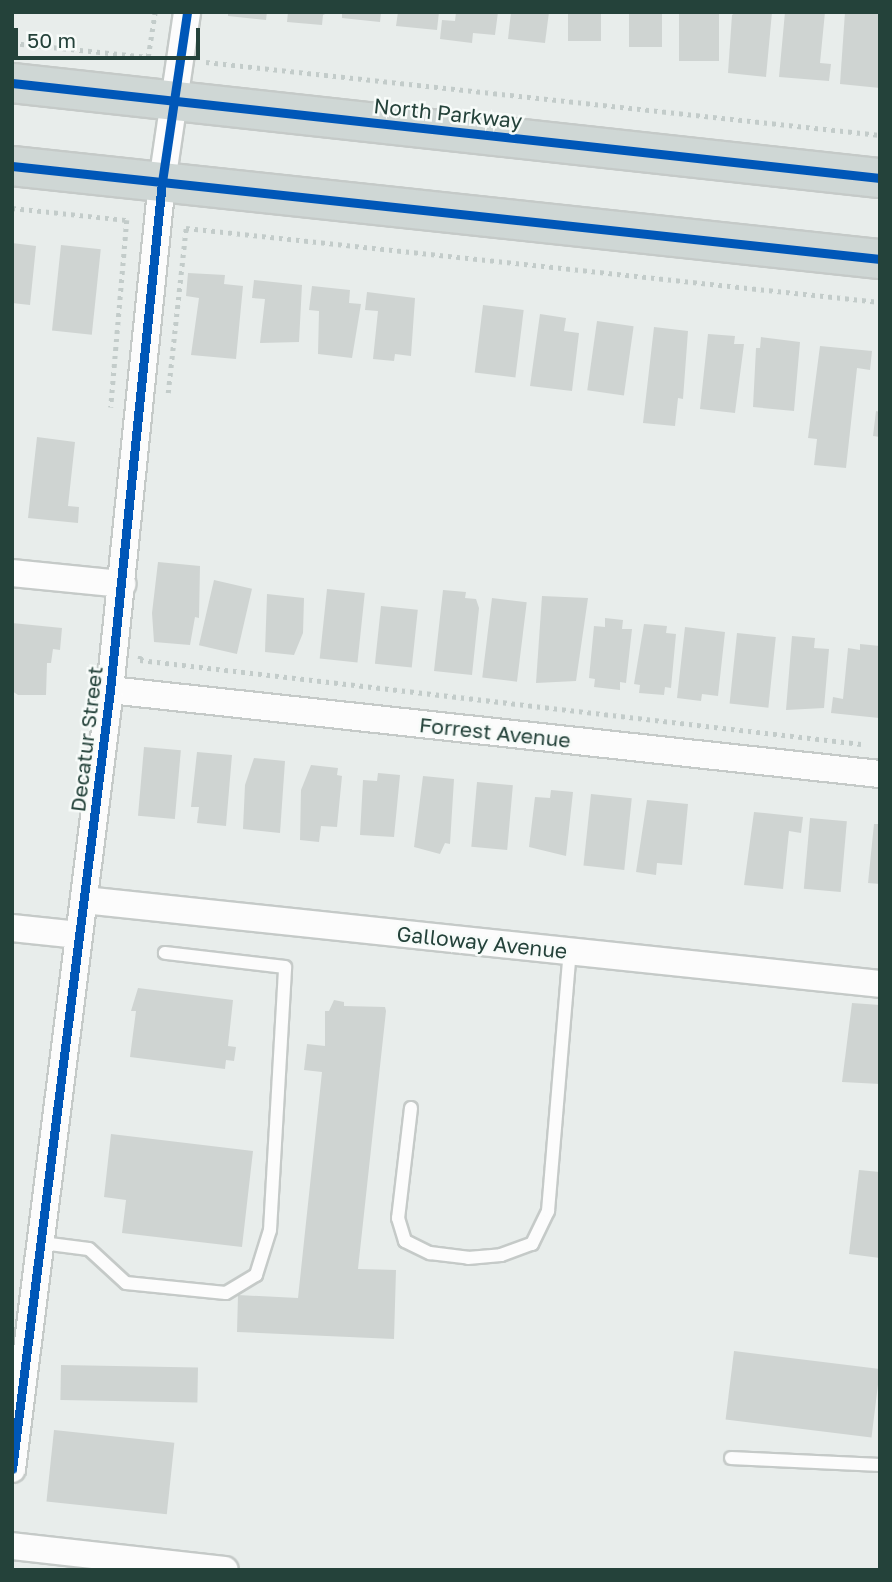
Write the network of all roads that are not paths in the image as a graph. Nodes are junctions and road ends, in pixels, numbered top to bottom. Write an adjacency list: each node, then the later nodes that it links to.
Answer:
1 (187, 12): 3 (street, Decatur Street)
2 (12, 83): 3 (main road, North Parkway)
3 (175, 100): 5 (main road, North Parkway); 6 (street, Decatur Street)
4 (12, 166): 6 (main road)
5 (880, 178)
6 (162, 182): 7 (main road); 9 (street, Decatur Street)
7 (880, 259)
8 (12, 573): 9 (street)
9 (122, 584): 10 (street, Decatur Street)
10 (110, 690): 11 (street, Forrest Avenue); 12 (street, Decatur Street)
11 (880, 774)
12 (84, 900): 14 (street, Decatur Street); 15 (street, Galloway Avenue)
13 (12, 928): 14 (street)
14 (79, 935): 19 (street, Decatur Street)
15 (570, 951): 17 (street, Galloway Avenue); 18 (lane)
16 (165, 953): 19 (lane)
17 (880, 984)
18 (411, 1108)
19 (41, 1243): 22 (street, Decatur Street)
20 (731, 1458): 21 (lane)
21 (880, 1465)
22 (12, 1469)
23 (12, 1546): 24 (street)
24 (225, 1570)

